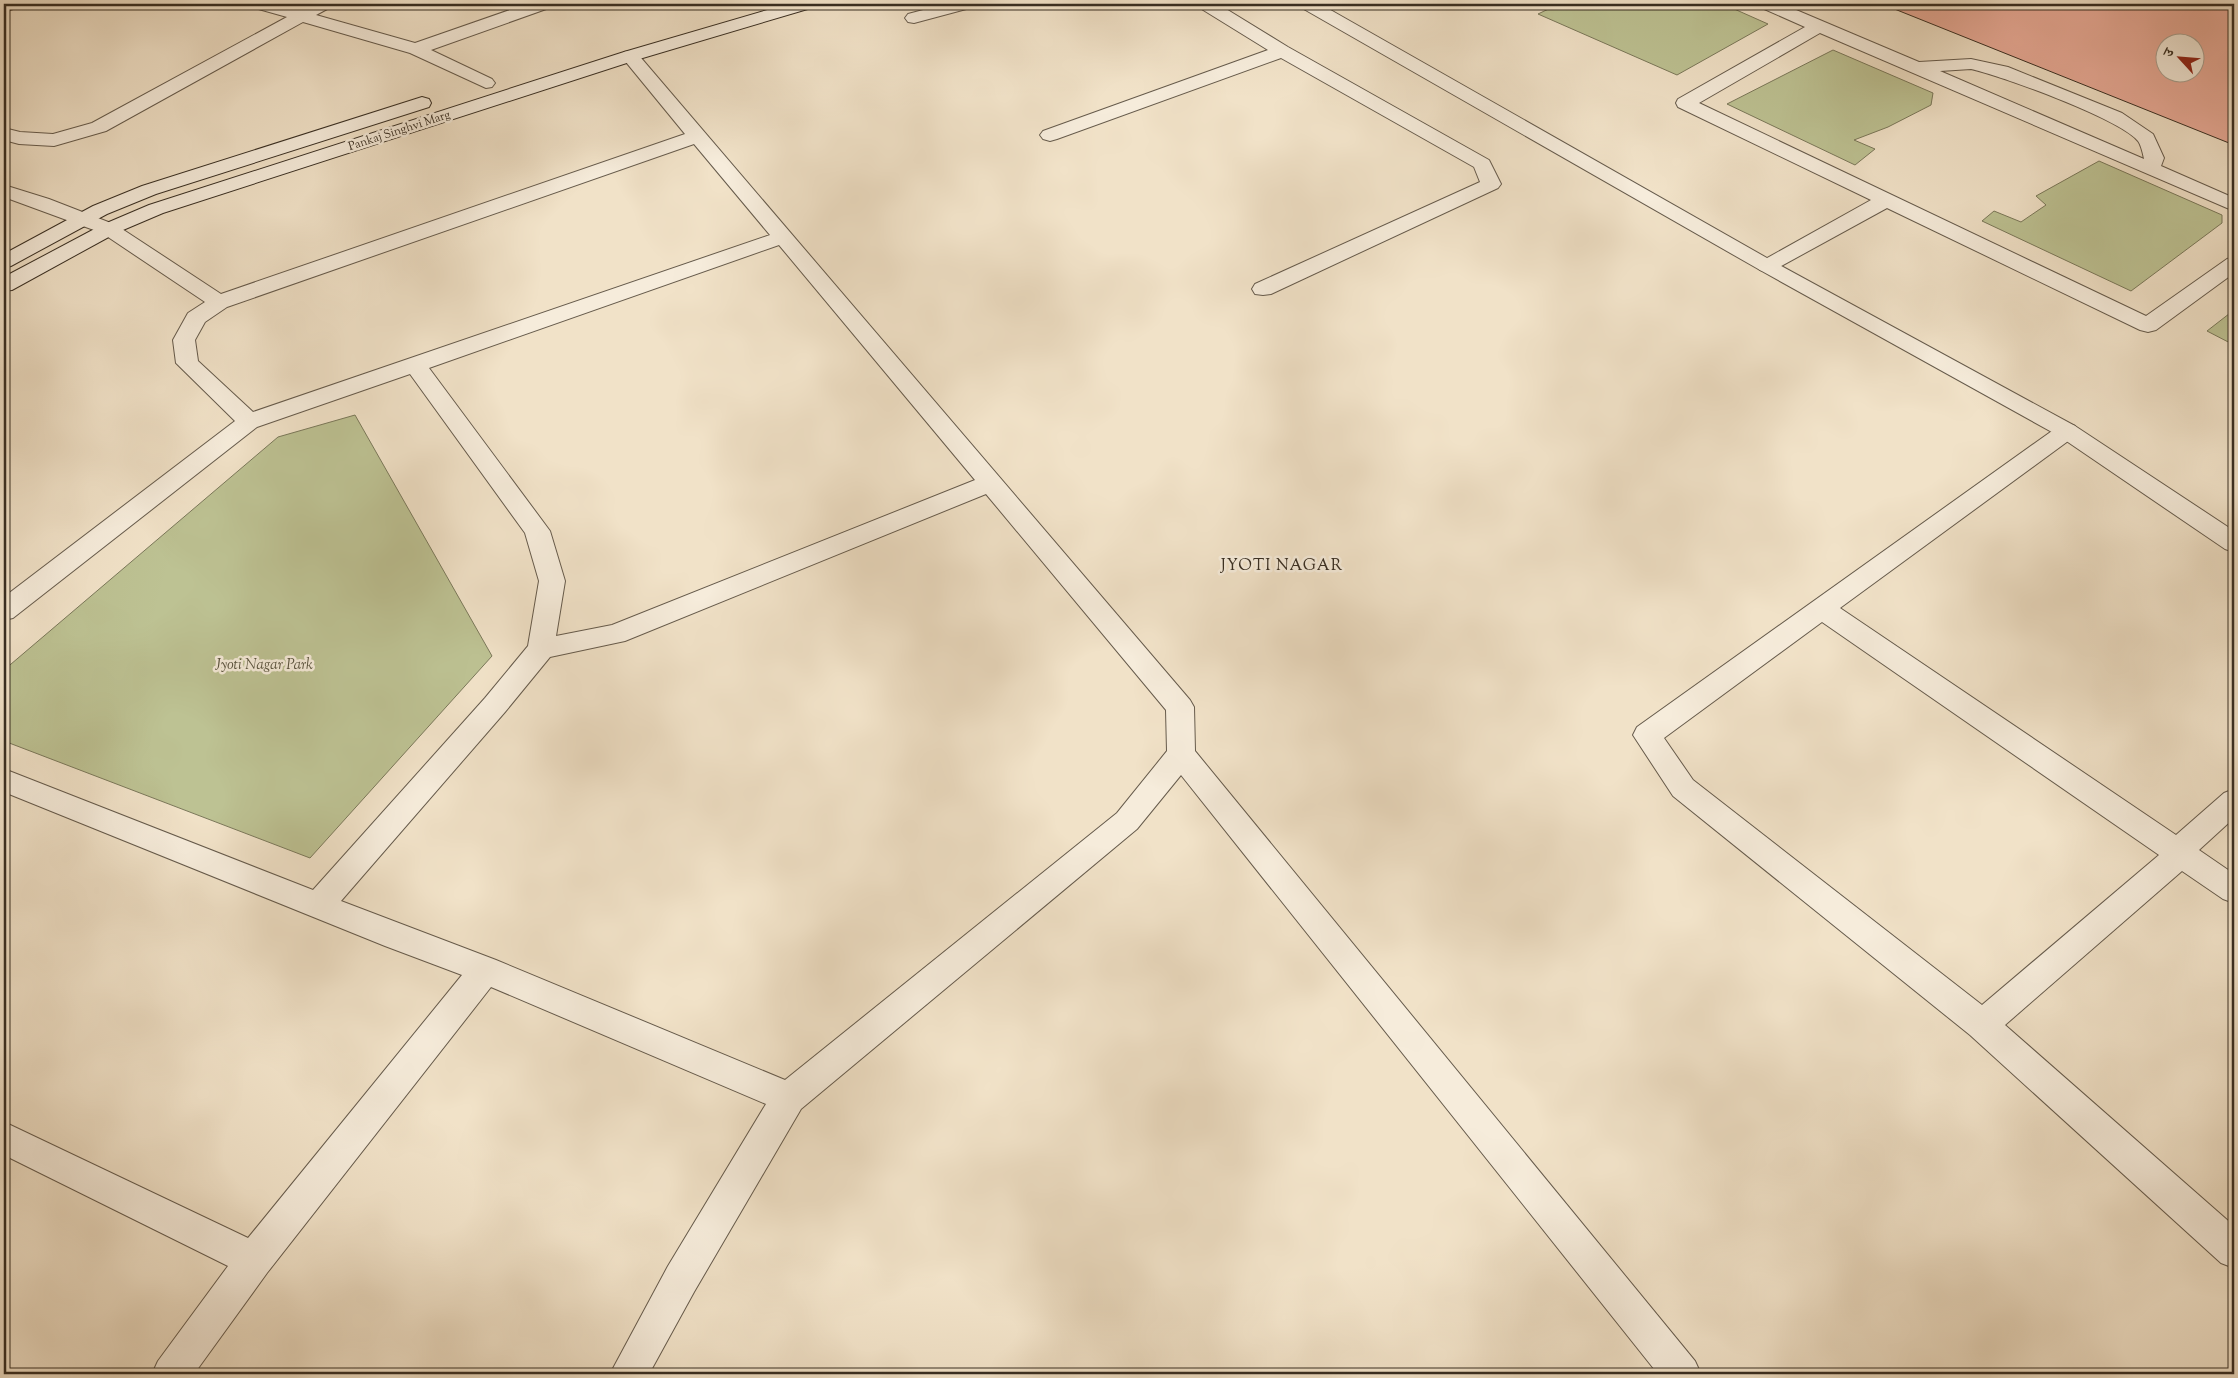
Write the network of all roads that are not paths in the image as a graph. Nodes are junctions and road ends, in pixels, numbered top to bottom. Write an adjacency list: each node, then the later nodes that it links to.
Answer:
1 (10, 4): 11 (street)
2 (261, 4): 12 (street)
3 (323, 4): 12 (street)
4 (543, 4): 15 (street)
5 (747, 4): 16 (street)
6 (804, 4): 18 (street, Pankaj Singhvi Marg)
7 (964, 4): 13 (street)
8 (1206, 4): 17 (street)
9 (1308, 4): 34 (street)
10 (1768, 4): 14 (street)
11 (4, 7)
12 (299, 16): 15 (street); 22 (street)
13 (914, 18)
14 (1819, 26): 19 (street); 27 (street)
15 (416, 48): 21 (street)
16 (590, 50)
17 (1282, 51): 23 (street); 36 (street)
18 (630, 56): 24 (street); 30 (street, Pankaj Singhvi Marg)
19 (1916, 67): 25 (street); 25 (street)
20 (504, 77): 21 (street, Pankaj Singhvi Marg)
21 (486, 83): 29 (street, Pankaj Singhvi Marg)
22 (4, 134)
23 (1050, 134)
24 (697, 136): 31 (street); 37 (street)
25 (2150, 169): 28 (street)
26 (4, 191): 29 (street)
27 (1886, 200): 33 (street); 34 (street)
28 (2234, 205)
29 (83, 219): 30 (street); 32 (street, Pankaj Singhvi Marg)
30 (109, 229): 35 (street, Pankaj Singhvi Marg); 37 (street)
31 (783, 237): 38 (street); 41 (street)
32 (4, 262)
33 (2234, 263)
34 (1767, 266): 40 (street)
35 (4, 285)
36 (1262, 289)
37 (219, 302): 39 (street)
38 (415, 365): 39 (street); 45 (street)
39 (249, 422): 44 (street)
40 (2067, 431): 42 (street); 43 (street)
41 (991, 483): 45 (street); 46 (street)
42 (2234, 543)
43 (1822, 609): 49 (street); 53 (street)
44 (4, 611)
45 (541, 649): 51 (street)
46 (1182, 754): 54 (street); 60 (street)
47 (4, 780): 51 (street)
48 (2234, 801): 49 (street)
49 (2181, 854): 50 (street); 53 (street)
50 (2234, 890)
51 (318, 906): 52 (street)
52 (485, 970): 54 (street); 57 (street)
53 (1982, 1025): 56 (street)
54 (789, 1098): 59 (street)
55 (4, 1138): 57 (street)
56 (2234, 1250)
57 (254, 1260): 58 (street)
58 (171, 1374)
59 (629, 1374)
60 (1682, 1374)

